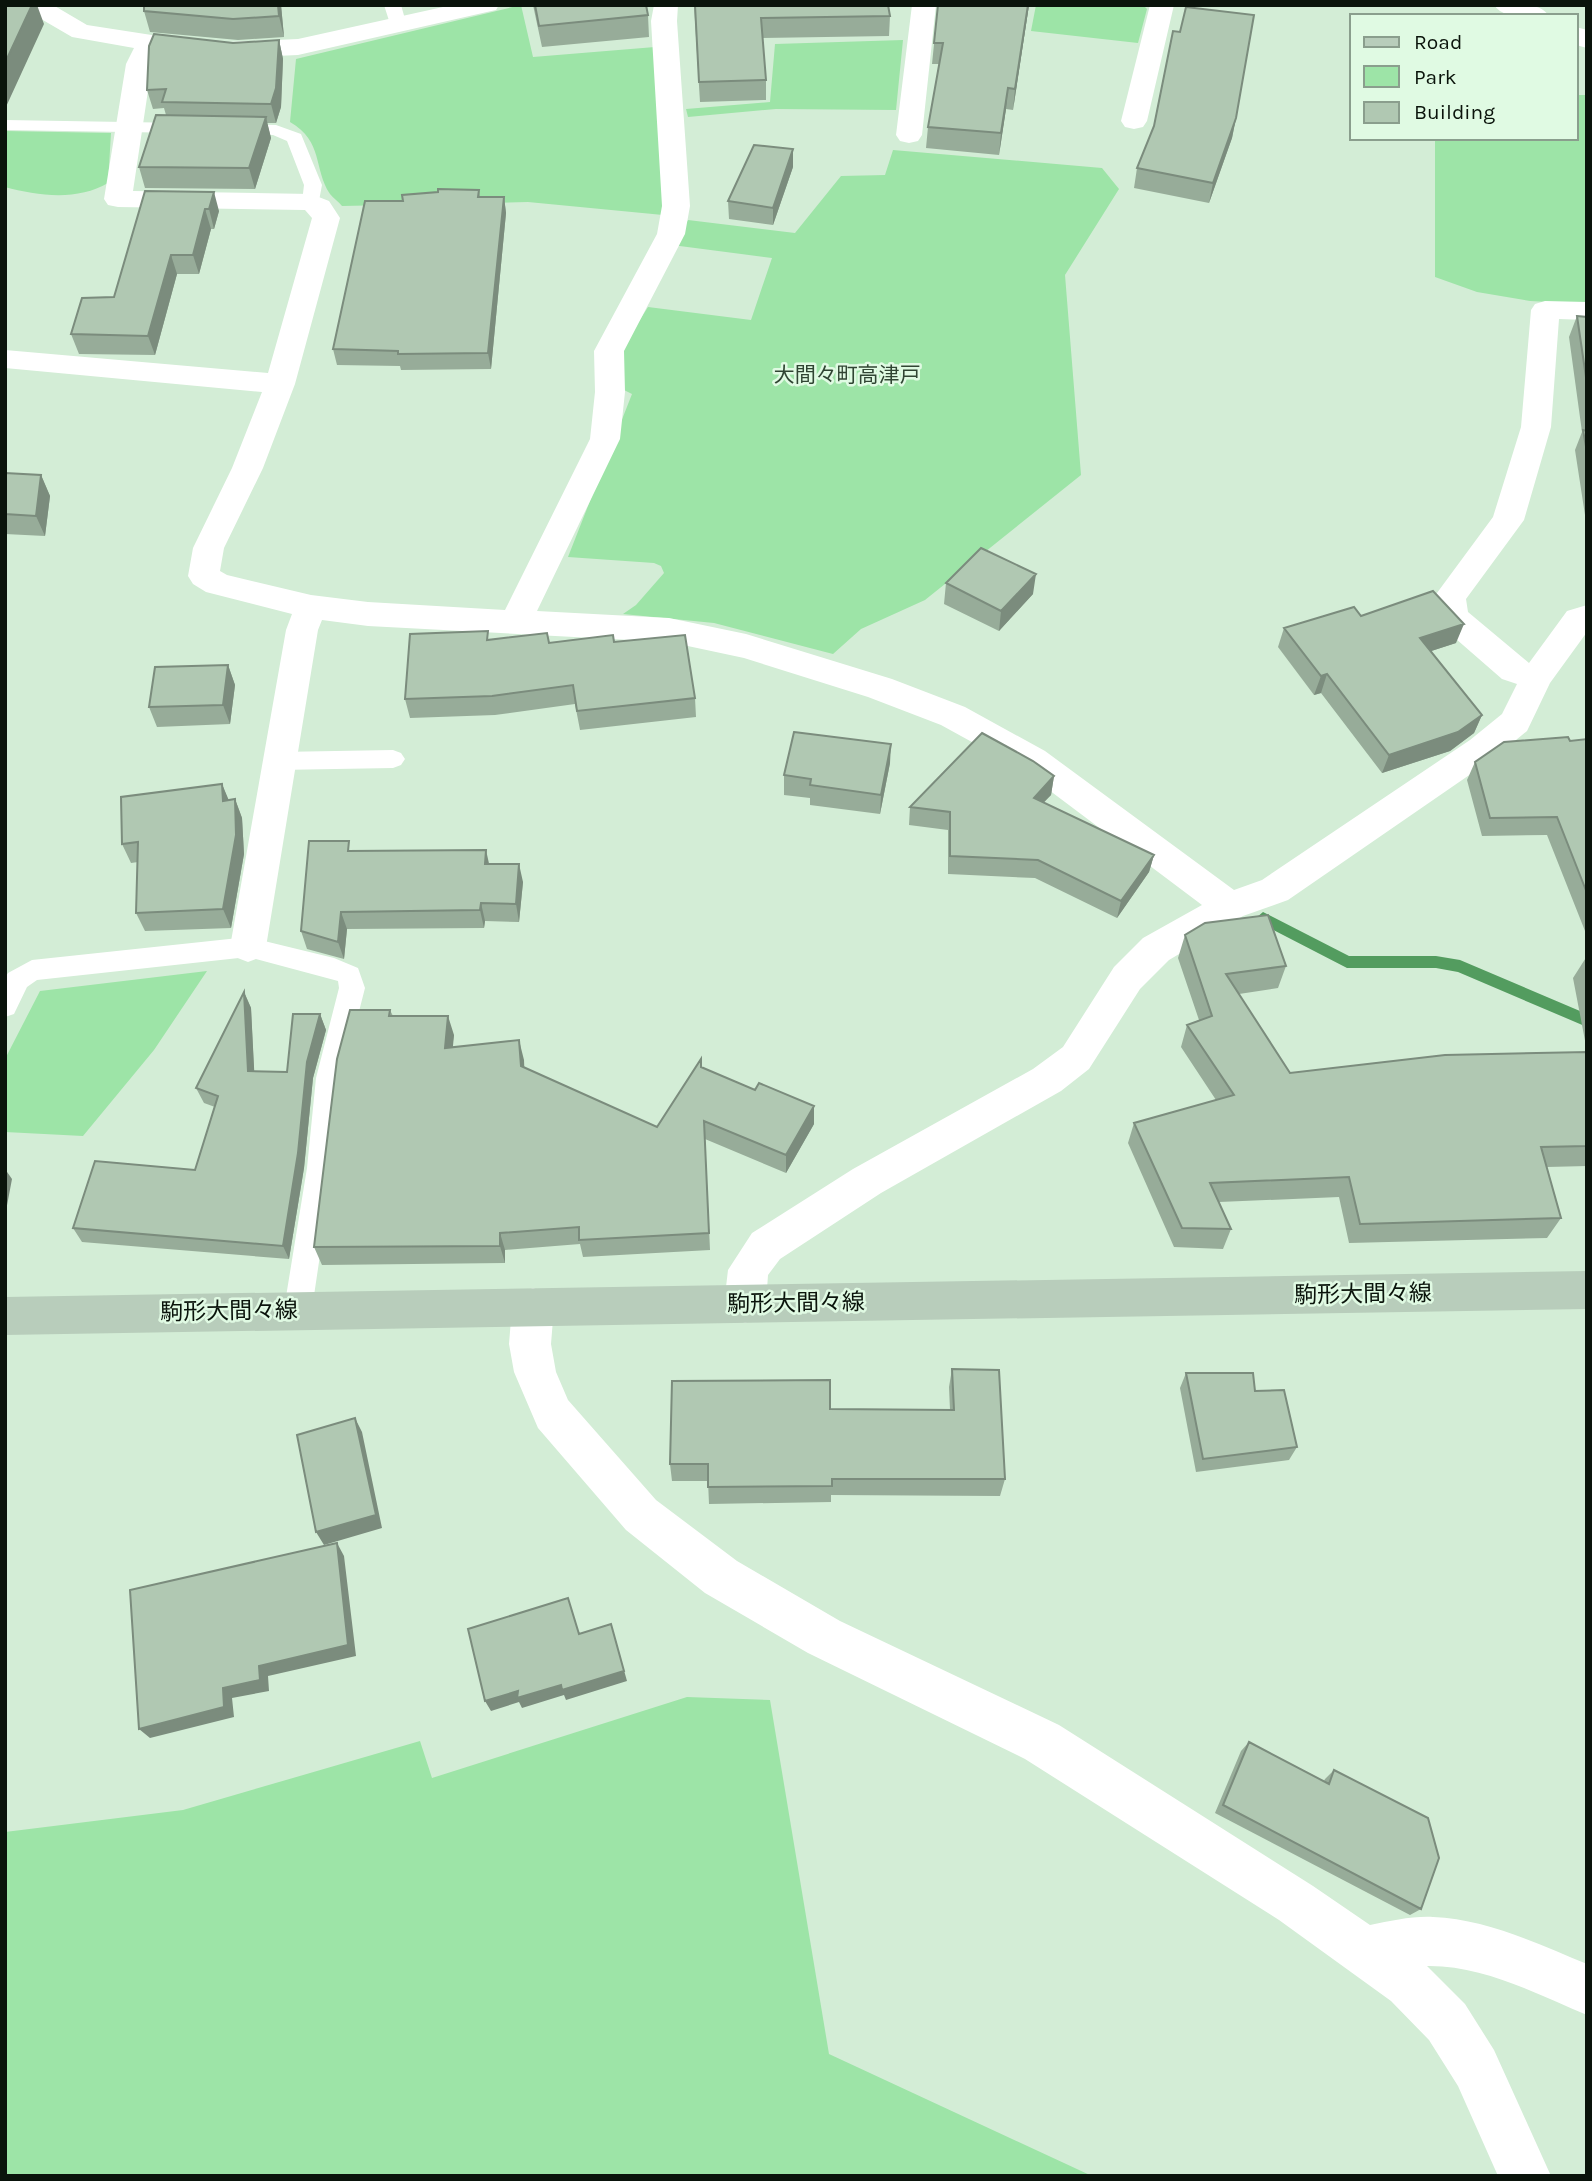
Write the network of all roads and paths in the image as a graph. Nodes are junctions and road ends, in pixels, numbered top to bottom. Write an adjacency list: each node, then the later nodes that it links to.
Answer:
1 (487, 5): 8 (street)
2 (666, 5): 20 (street)
3 (924, 5): 13 (street)
4 (1161, 5): 10 (street)
5 (1506, 5): 7 (street)
6 (5, 9): 9 (street)
7 (1531, 14)
8 (395, 16): 9 (street)
9 (149, 43): 12 (street)
10 (1134, 121)
11 (5, 125): 12 (lane)
12 (128, 127): 14 (lane); 14 (street)
13 (909, 135)
14 (311, 202): 17 (street)
15 (1587, 311): 21 (street)
16 (5, 359): 17 (street)
17 (280, 384): 18 (street)
18 (311, 607): 20 (street); 23 (street)
19 (1587, 617): 21 (street)
20 (518, 621): 24 (street)
21 (1536, 678): 24 (street)
22 (393, 759): 23 (lane)
23 (278, 761): 25 (street)
24 (1230, 906): 28 (street)
25 (248, 947): 26 (lane); 30 (lane)
26 (5, 1007)
27 (1587, 1290): 28 (main road, 駒形大間々線)
28 (745, 1304): 29 (main road, 駒形大間々線)
29 (533, 1307): 30 (main road, 駒形大間々線); 32 (street)
30 (298, 1310): 31 (main road, 駒形大間々線)
31 (5, 1315)
32 (1365, 1951): 33 (street); 34 (street)
33 (1587, 1990)
34 (1525, 2176)

